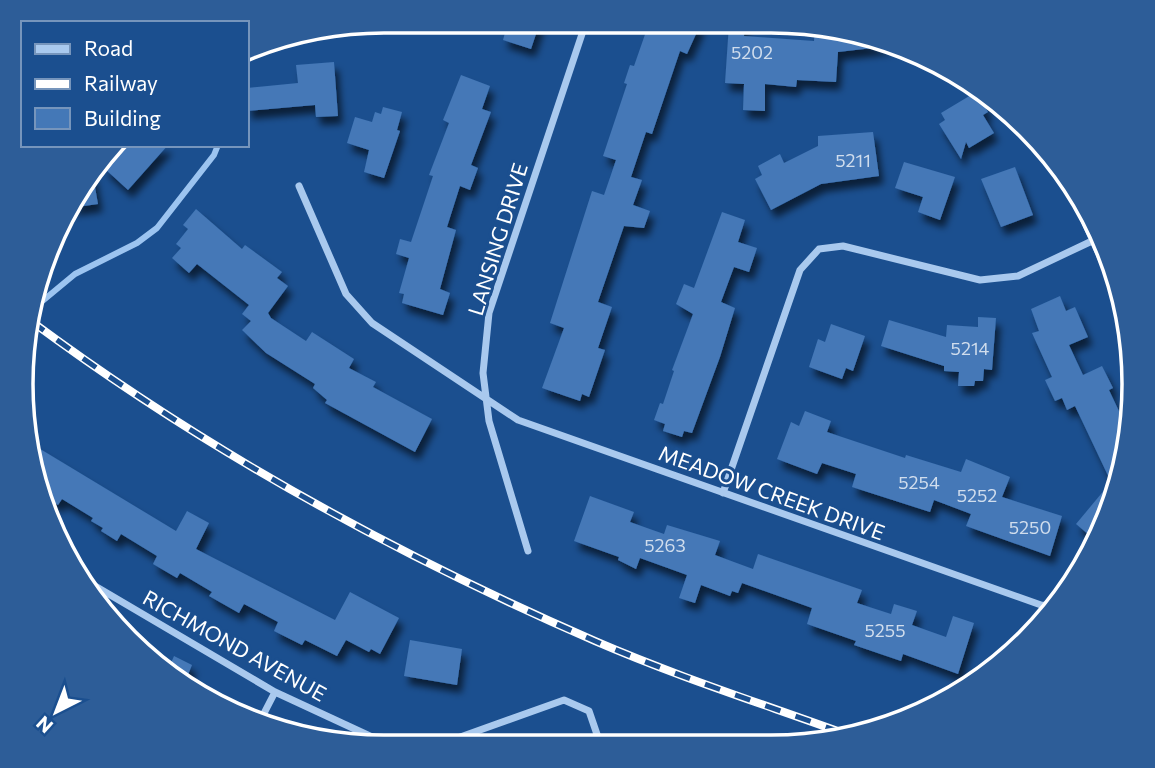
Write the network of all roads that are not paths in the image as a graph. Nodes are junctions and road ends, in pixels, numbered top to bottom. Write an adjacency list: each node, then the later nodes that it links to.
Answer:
1 (582, 33): 4 (street, LANSING DRIVE)
2 (299, 186): 4 (street, MEADOW CREEK DRIVE)
3 (1092, 241): 5 (street)
4 (487, 398): 5 (street, MEADOW CREEK DRIVE); 6 (street, LANSING DRIVE)
5 (723, 493): 8 (street, MEADOW CREEK DRIVE)
6 (528, 551)
7 (99, 588): 9 (street, RICHMOND AVENUE)
8 (1043, 605)
9 (275, 692): 10 (street); 11 (street, RICHMOND AVENUE)
10 (264, 713)
11 (366, 734)
12 (465, 735): 13 (street)
13 (597, 735)

